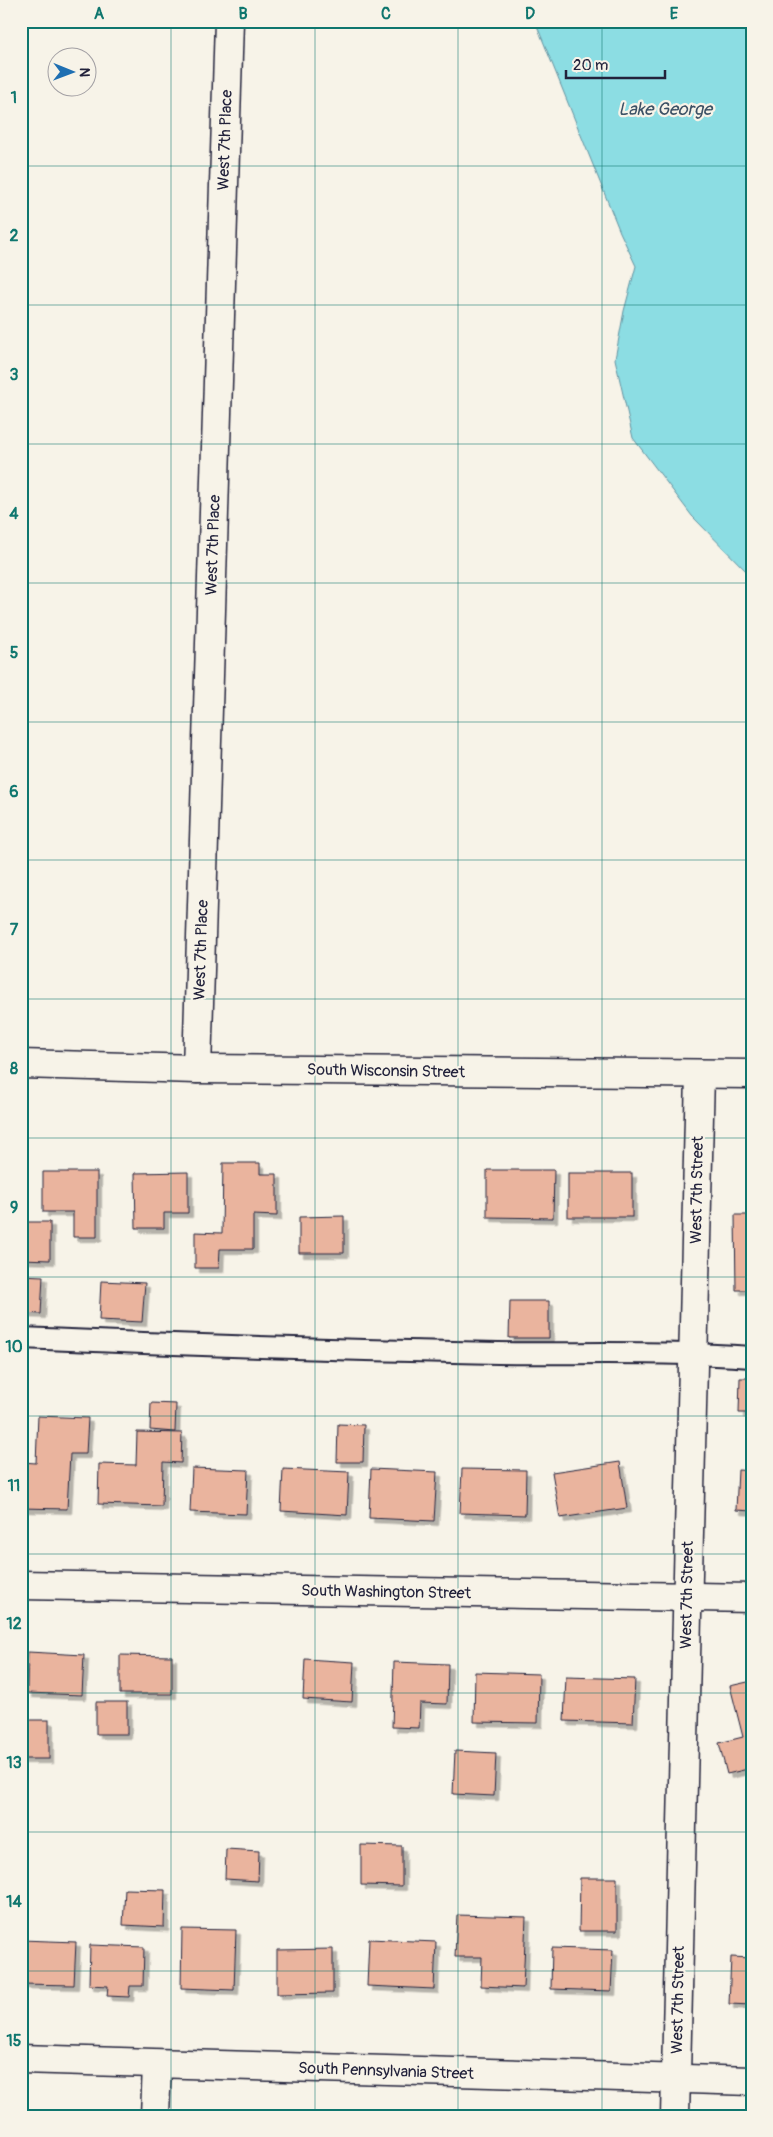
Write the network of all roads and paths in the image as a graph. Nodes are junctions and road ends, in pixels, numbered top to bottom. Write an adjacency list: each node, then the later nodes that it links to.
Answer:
1 (229, 21): 3 (street, West 7th Place)
2 (21, 1064): 3 (street, South Wisconsin Street)
3 (198, 1069): 4 (street, South Wisconsin Street)
4 (700, 1074): 5 (street, South Wisconsin Street); 7 (street, West 7th Street)
5 (752, 1074)
6 (21, 1338): 7 (lane)
7 (693, 1353): 8 (lane); 10 (street, West 7th Street)
8 (752, 1356)
9 (21, 1585): 10 (street, South Washington Street)
10 (687, 1597): 11 (street, South Washington Street); 14 (street, West 7th Street)
11 (752, 1598)
12 (21, 2059): 13 (street, South Pennsylvania Street)
13 (157, 2064): 14 (street, South Pennsylvania Street); 16 (street)
14 (676, 2079): 15 (street, South Pennsylvania Street); 17 (street, West 7th Street)
15 (752, 2081)
16 (155, 2116)
17 (675, 2116)

